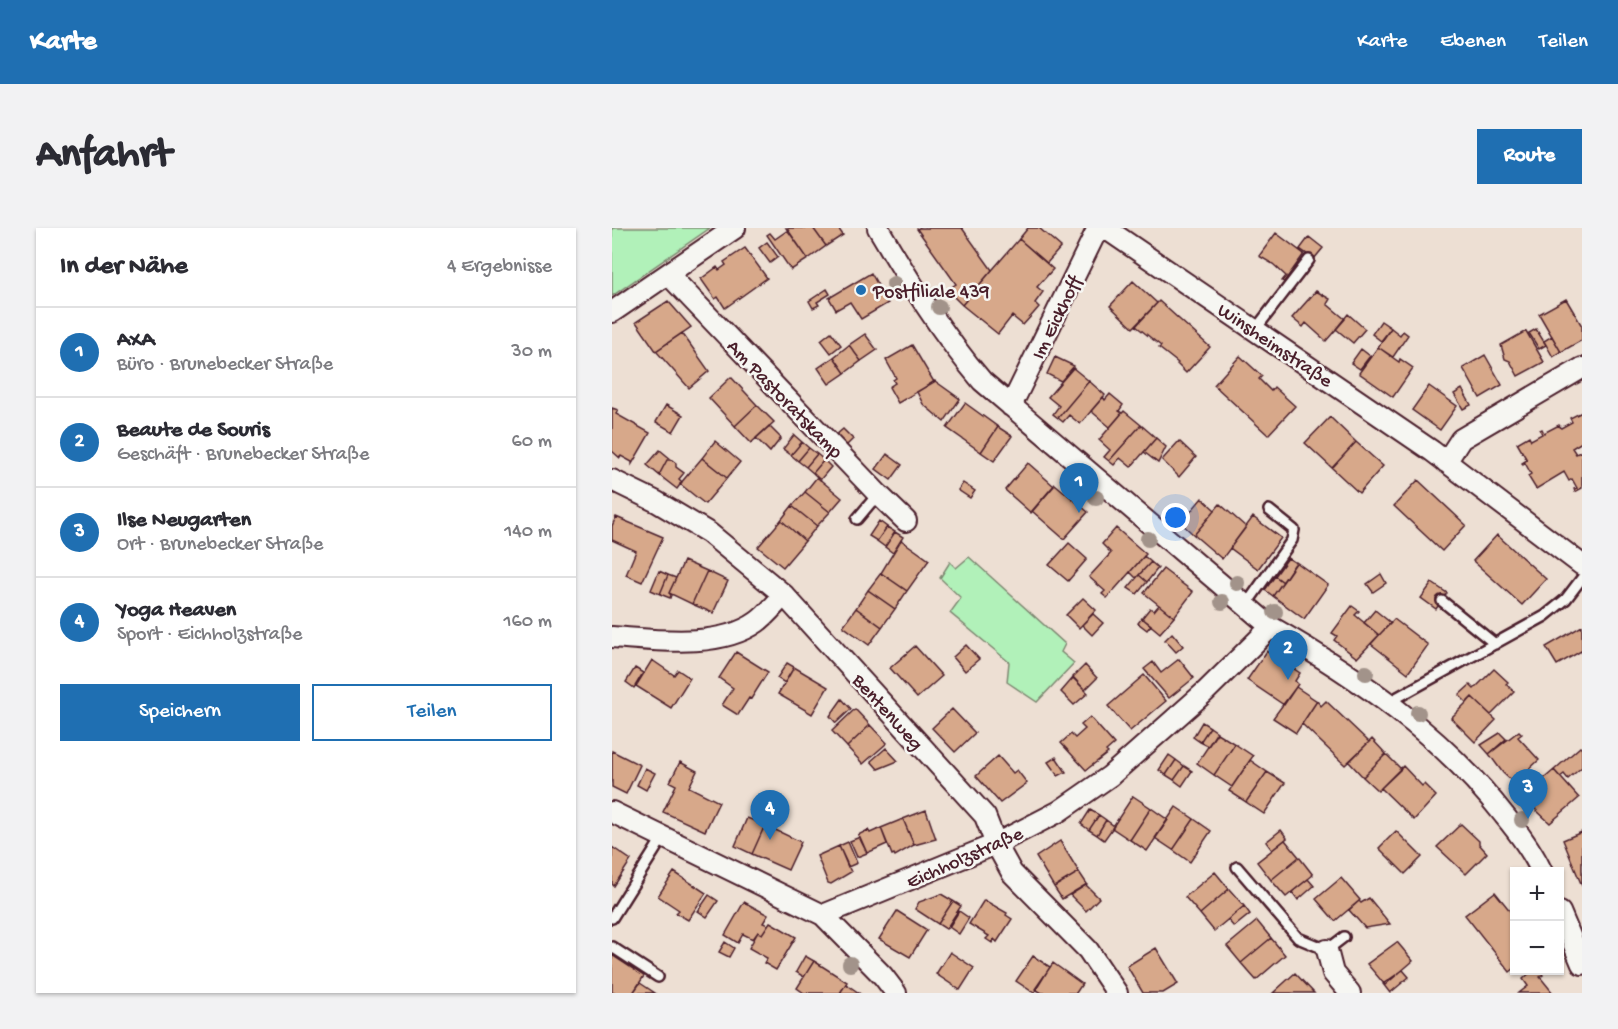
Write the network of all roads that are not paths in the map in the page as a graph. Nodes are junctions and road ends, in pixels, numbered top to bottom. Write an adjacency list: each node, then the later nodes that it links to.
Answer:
1 (735, 228): 6 (street)
2 (878, 228): 10 (street)
3 (1098, 228): 10 (street, Im Eickhoff)
4 (1105, 228): 8 (street, Winsheimstraße)
5 (1309, 260): 8 (lane)
6 (668, 274): 7 (street); 13 (street, Am Pastoratskamp)
7 (612, 312)
8 (1255, 330): 11 (street, Winsheimstraße)
9 (1582, 368): 11 (street)
10 (1011, 405): 21 (street)
11 (1446, 462): 17 (street, Winsheimstraße)
12 (612, 480): 19 (street, Bentenweg)
13 (878, 494): 15 (lane); 16 (street, Am Pastoratskamp)
14 (1269, 510): 21 (lane)
15 (857, 519)
16 (906, 521)
17 (1582, 565)
18 (1582, 578): 24 (lane)
19 (784, 595): 23 (street); 28 (street, Bentenweg)
20 (1442, 601): 24 (lane)
21 (1246, 605): 22 (street)
22 (1271, 627): 25 (street); 28 (street, Eichholzstraße)
23 (612, 637)
24 (1495, 644): 25 (lane)
25 (1389, 702): 30 (street)
26 (612, 812): 27 (street)
27 (663, 837): 31 (street); 32 (lane)
28 (996, 844): 31 (street, Eichholzstraße); 40 (street, Bentenweg)
29 (1238, 867): 36 (lane)
30 (1540, 867)
31 (823, 915): 39 (street)
32 (612, 918)
33 (1564, 921): 37 (street)
34 (1344, 937): 36 (lane)
35 (612, 947): 38 (lane)
36 (1327, 950): 41 (street)
37 (1582, 964)
38 (658, 977)
39 (896, 993)
40 (1117, 993)
41 (1350, 993)

